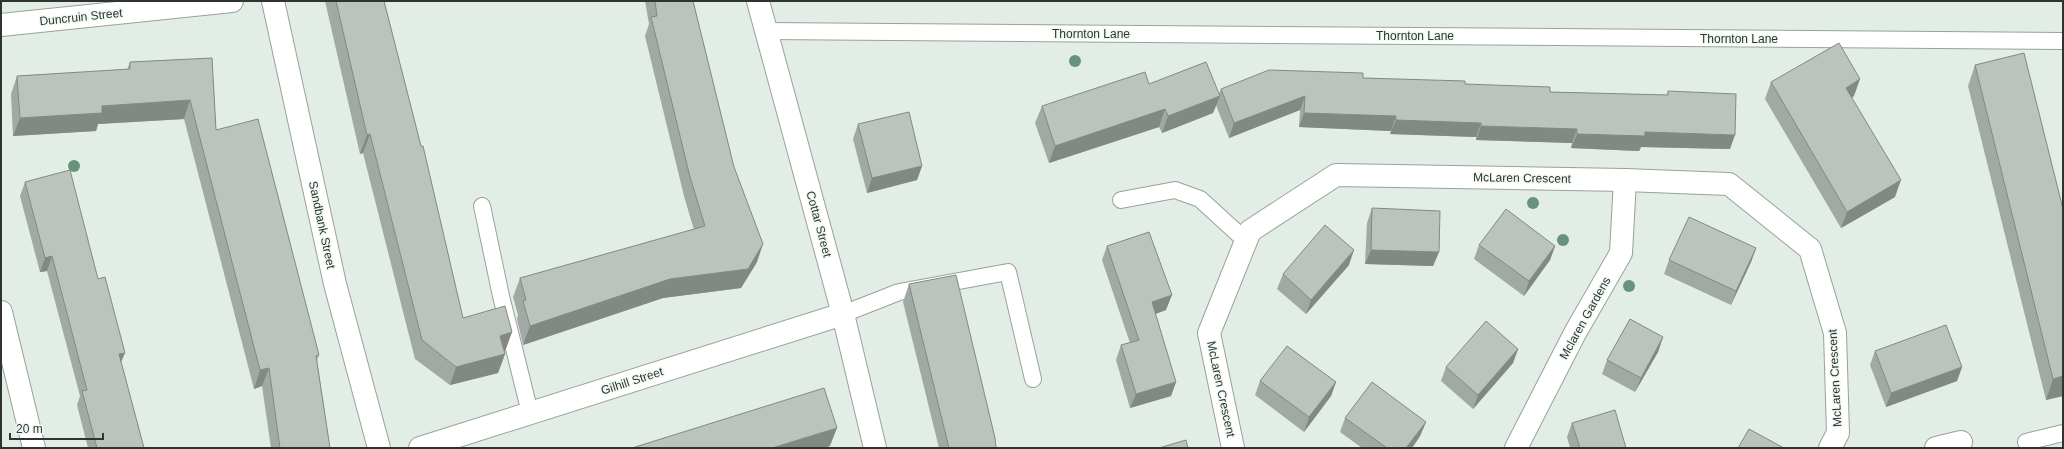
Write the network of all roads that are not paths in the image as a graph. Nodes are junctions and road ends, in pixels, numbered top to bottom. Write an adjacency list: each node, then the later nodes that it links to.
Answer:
1 (232, 1): 4 (street, Duncruin Street)
2 (273, 1): 19 (street, Sandbank Street)
3 (758, 1): 5 (street, Cottar Street)
4 (1, 25)
5 (767, 31): 6 (lane, Thornton Lane); 12 (street, Cottar Street)
6 (2063, 41)
7 (1624, 180): 10 (street, McLaren Crescent); 23 (street, Mclaren Gardens); 24 (street, McLaren Crescent)
8 (1121, 200): 10 (lane)
9 (482, 206): 14 (lane)
10 (1246, 241): 22 (street, McLaren Crescent)
11 (1, 312): 18 (street)
12 (843, 314): 13 (lane); 14 (street, Gilhill Street); 21 (street, Cottar Street)
13 (1033, 379)
14 (530, 413): 20 (street, Gilhill Street)
15 (2063, 433): 17 (lane)
16 (1961, 442): 25 (street)
17 (2026, 442)
18 (34, 448)
19 (378, 448)
20 (420, 448)
21 (875, 448)
22 (1234, 448)
23 (1516, 448)
24 (1830, 448)
25 (1936, 448)

